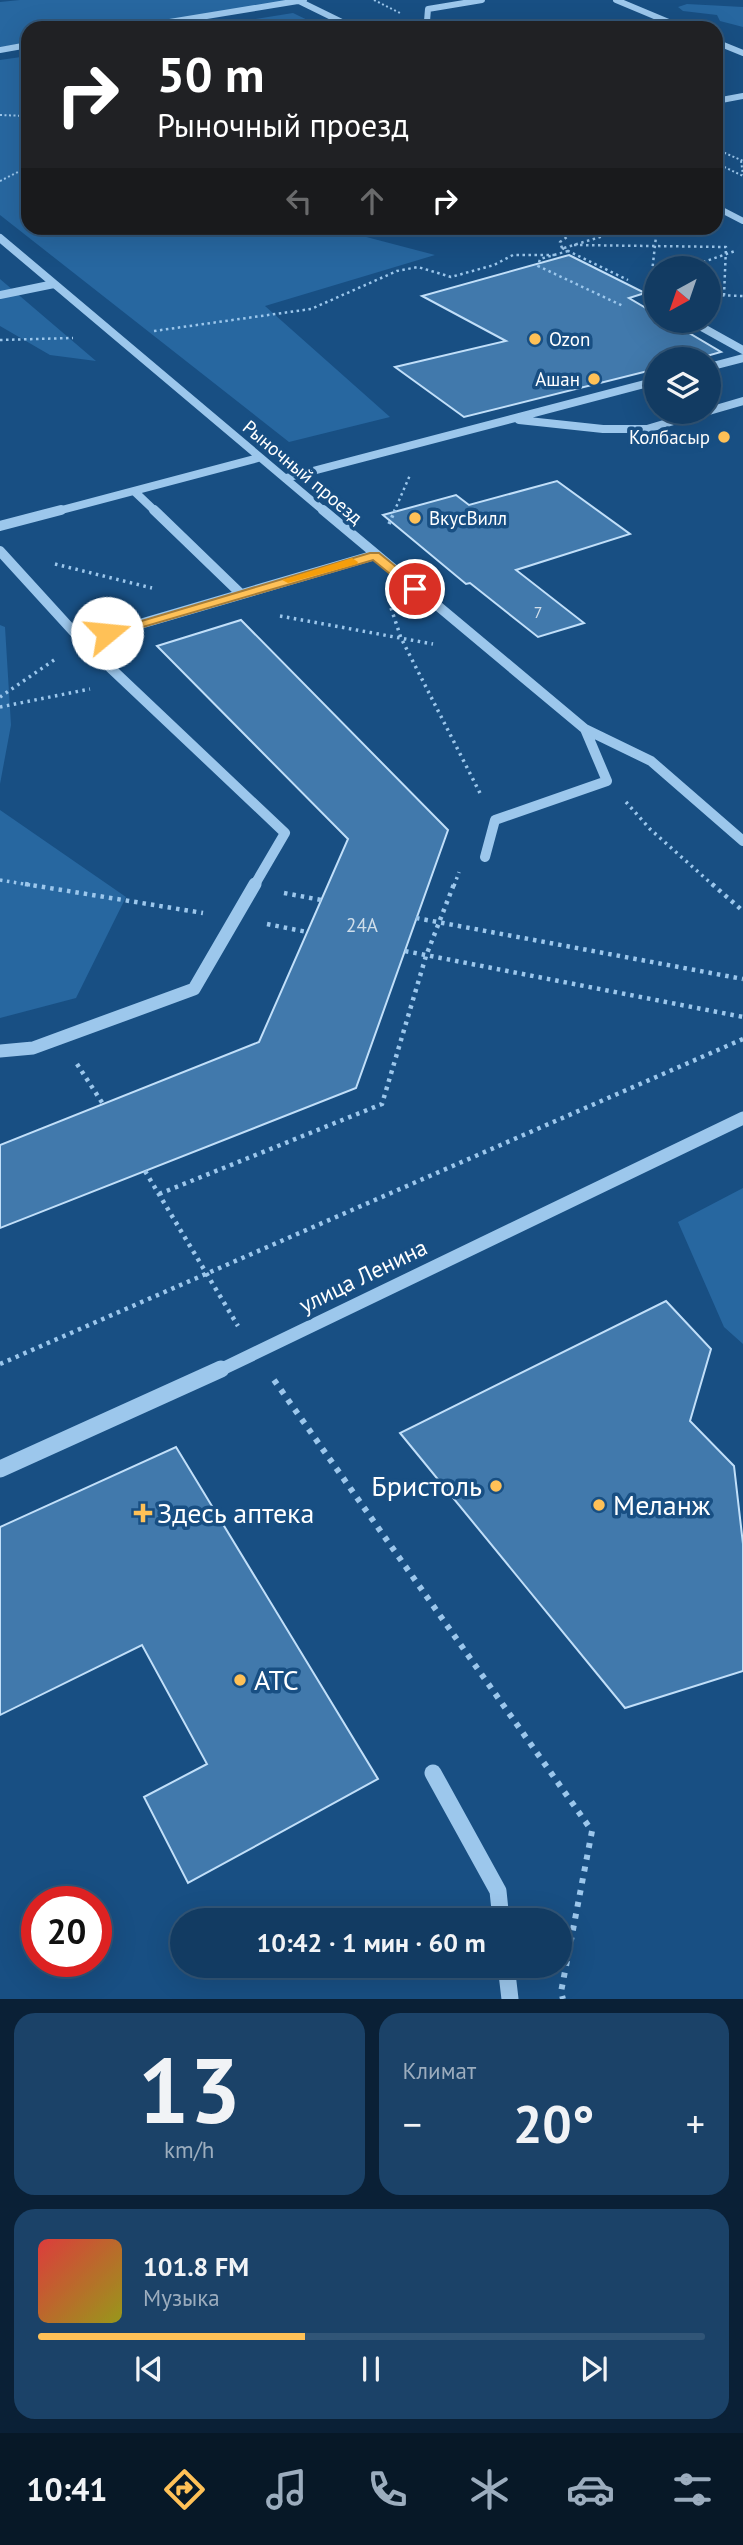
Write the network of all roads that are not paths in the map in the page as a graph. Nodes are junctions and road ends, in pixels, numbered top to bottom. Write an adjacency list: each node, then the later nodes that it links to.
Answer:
1 (302, 0): 4 (street); 5 (street)
2 (482, 0): 6 (street)
3 (615, 0): 7 (street)
4 (175, 21)
5 (341, 21)
6 (427, 21)
7 (666, 21)
8 (723, 44): 11 (street)
9 (21, 46): 10 (street)
10 (0, 50)
11 (743, 53)
12 (743, 96): 13 (street)
13 (723, 100)
14 (723, 211): 15 (street)
15 (743, 221)
16 (0, 238): 17 (street, Рыночный проезд)
17 (54, 284): 18 (street); 28 (street, Рыночный проезд)
18 (0, 295)
19 (712, 333): 20 (street)
20 (743, 350)
21 (743, 358): 22 (street)
22 (721, 364)
23 (644, 384): 26 (street)
24 (743, 401): 25 (street)
25 (721, 407)
26 (511, 419): 27 (street); 29 (street)
27 (664, 424)
28 (258, 458): 29 (street, Рыночный проезд); 30 (street)
29 (286, 478): 33 (street, Рыночный проезд)
30 (135, 492): 31 (street); 34 (street)
31 (0, 526)
32 (0, 551): 35 (street)
33 (375, 555): 34 (street); 36 (street, Рыночный проезд)
34 (240, 593): 35 (street)
35 (82, 641): 39 (street)
36 (585, 730): 37 (street); 38 (street)
37 (743, 841)
38 (485, 857)
39 (0, 1051)
40 (743, 1118): 41 (street, улица Ленина)
41 (0, 1469)
42 (433, 1773): 43 (street)
43 (500, 1908)
44 (508, 1978): 45 (street)
45 (510, 1999)

